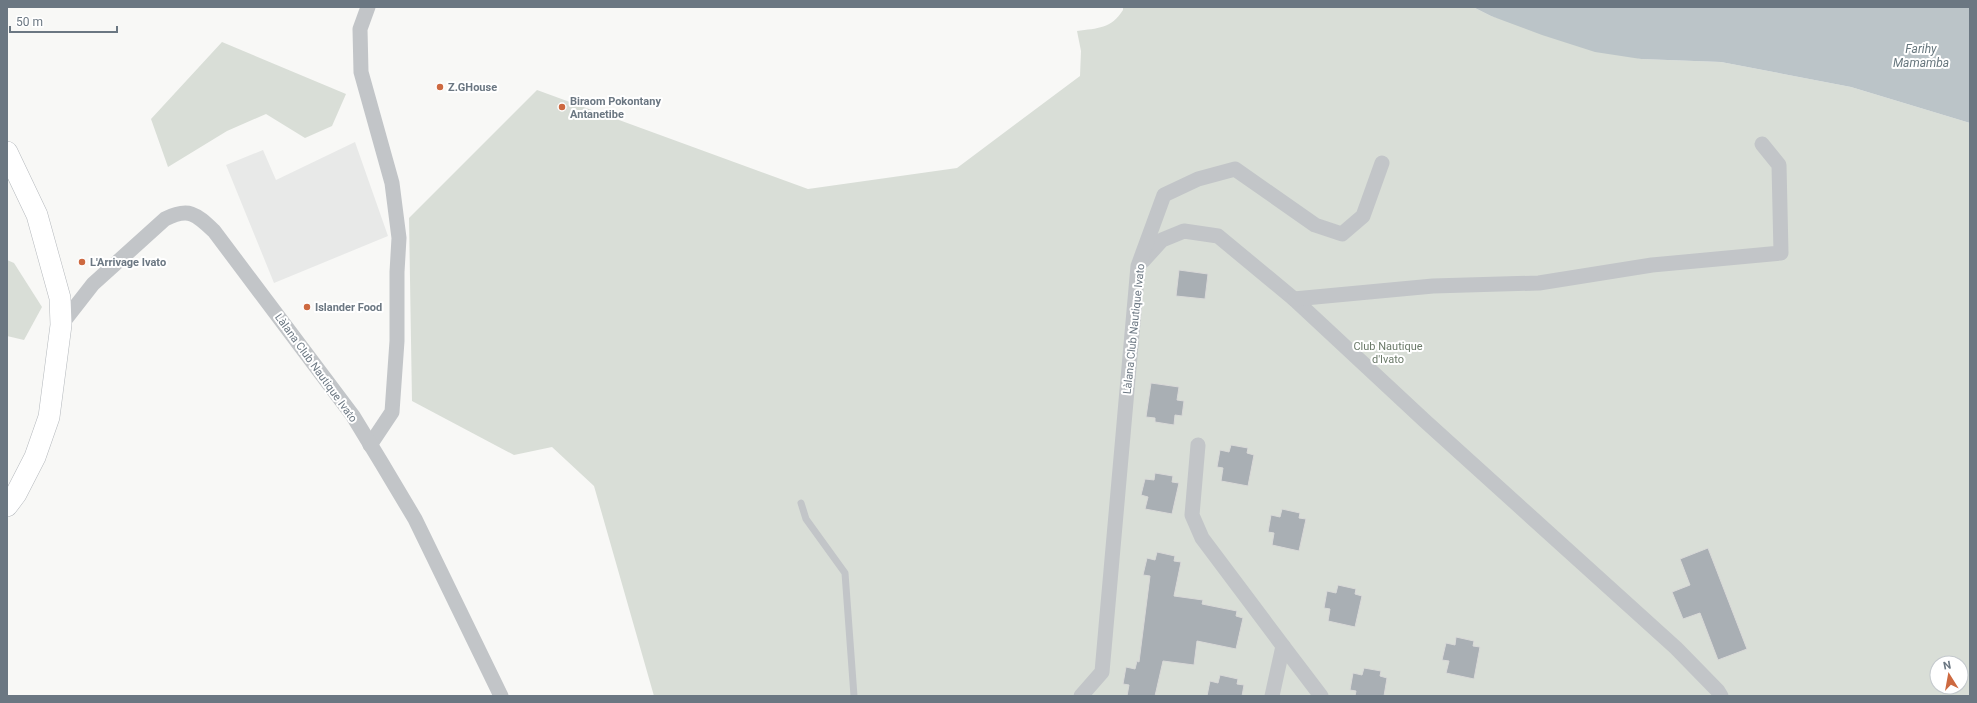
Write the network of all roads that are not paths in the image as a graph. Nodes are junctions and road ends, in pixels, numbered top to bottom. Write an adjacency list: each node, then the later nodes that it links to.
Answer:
1 (368, 7): 8 (street)
2 (1762, 144): 6 (street)
3 (7, 152): 7 (main road)
4 (1382, 163): 5 (street, Làlana Club Nautique Ivato)
5 (1138, 266): 6 (street); 15 (street, Làlana Club Nautique Ivato)
6 (1294, 299): 18 (street)
7 (61, 325): 8 (street, Làlana Club Nautique Ivato); 11 (main road)
8 (370, 445): 13 (street, Làlana Club Nautique Ivato)
9 (1198, 445): 12 (street)
10 (801, 503): 14 (lane)
11 (7, 506)
12 (1283, 646): 16 (street); 17 (street)
13 (501, 696)
14 (854, 696)
15 (1081, 696)
16 (1272, 696)
17 (1321, 696)
18 (1721, 696)

